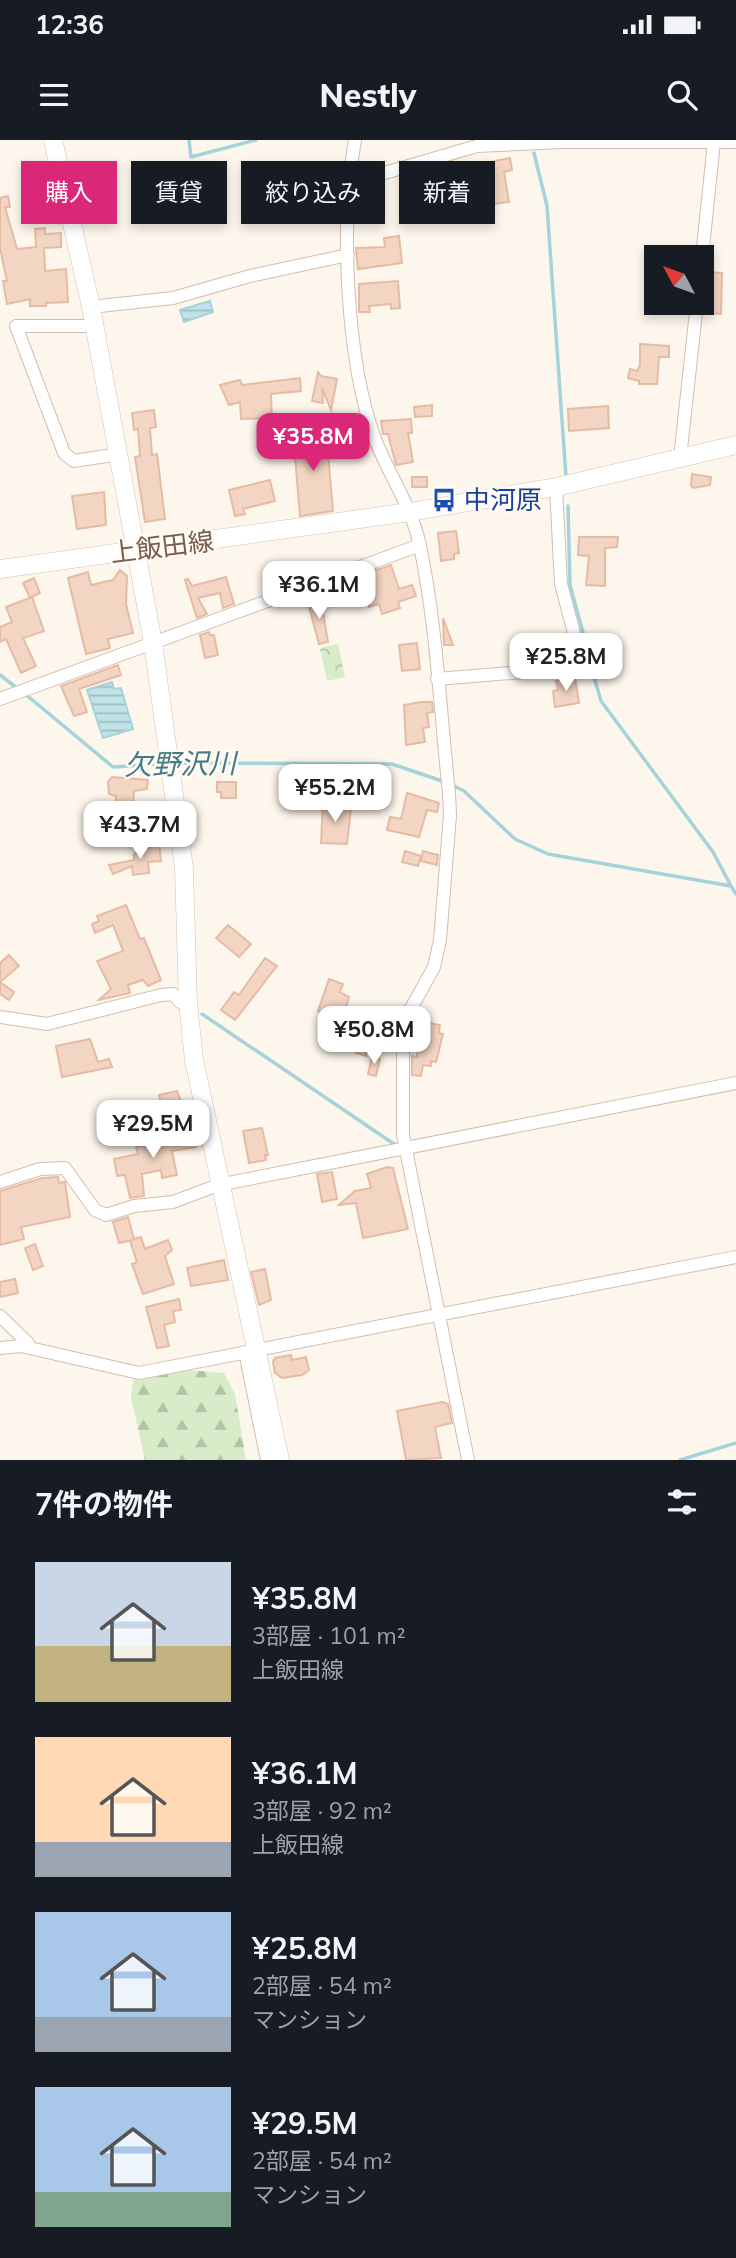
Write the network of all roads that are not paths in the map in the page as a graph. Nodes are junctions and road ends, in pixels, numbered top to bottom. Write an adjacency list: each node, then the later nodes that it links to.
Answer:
1 (52, 140): 10 (street)
2 (355, 140): 5 (street)
3 (713, 142): 4 (street); 6 (street); 8 (street)
4 (736, 142)
5 (351, 161)
6 (385, 173)
7 (348, 224): 9 (street)
8 (703, 245)
9 (348, 255): 10 (street); 17 (street)
10 (91, 307): 12 (street)
11 (696, 315): 14 (street)
12 (94, 326): 15 (street); 15 (street)
13 (736, 445): 16 (street, 上飯田線)
14 (681, 449)
15 (119, 454): 19 (street)
16 (556, 487): 17 (street, 上飯田線); 22 (street)
17 (410, 512): 18 (street); 19 (street, 上飯田線)
18 (420, 545): 21 (street); 22 (street)
19 (134, 549): 20 (street, 上飯田線); 21 (street)
20 (0, 569)
21 (153, 643): 23 (street); 24 (street)
22 (437, 679): 27 (street)
23 (0, 699)
24 (188, 1003): 25 (street); 29 (street)
25 (0, 1017)
26 (736, 1083): 27 (street)
27 (405, 1148): 29 (street); 32 (street)
28 (0, 1182): 29 (street)
29 (218, 1185): 35 (street)
30 (736, 1257): 32 (street)
31 (0, 1316): 33 (street)
32 (440, 1316): 35 (street); 38 (street)
33 (27, 1347): 34 (street); 35 (street)
34 (0, 1348)
35 (251, 1351): 36 (street); 37 (street)
36 (267, 1460)
37 (280, 1460)
38 (468, 1460)

